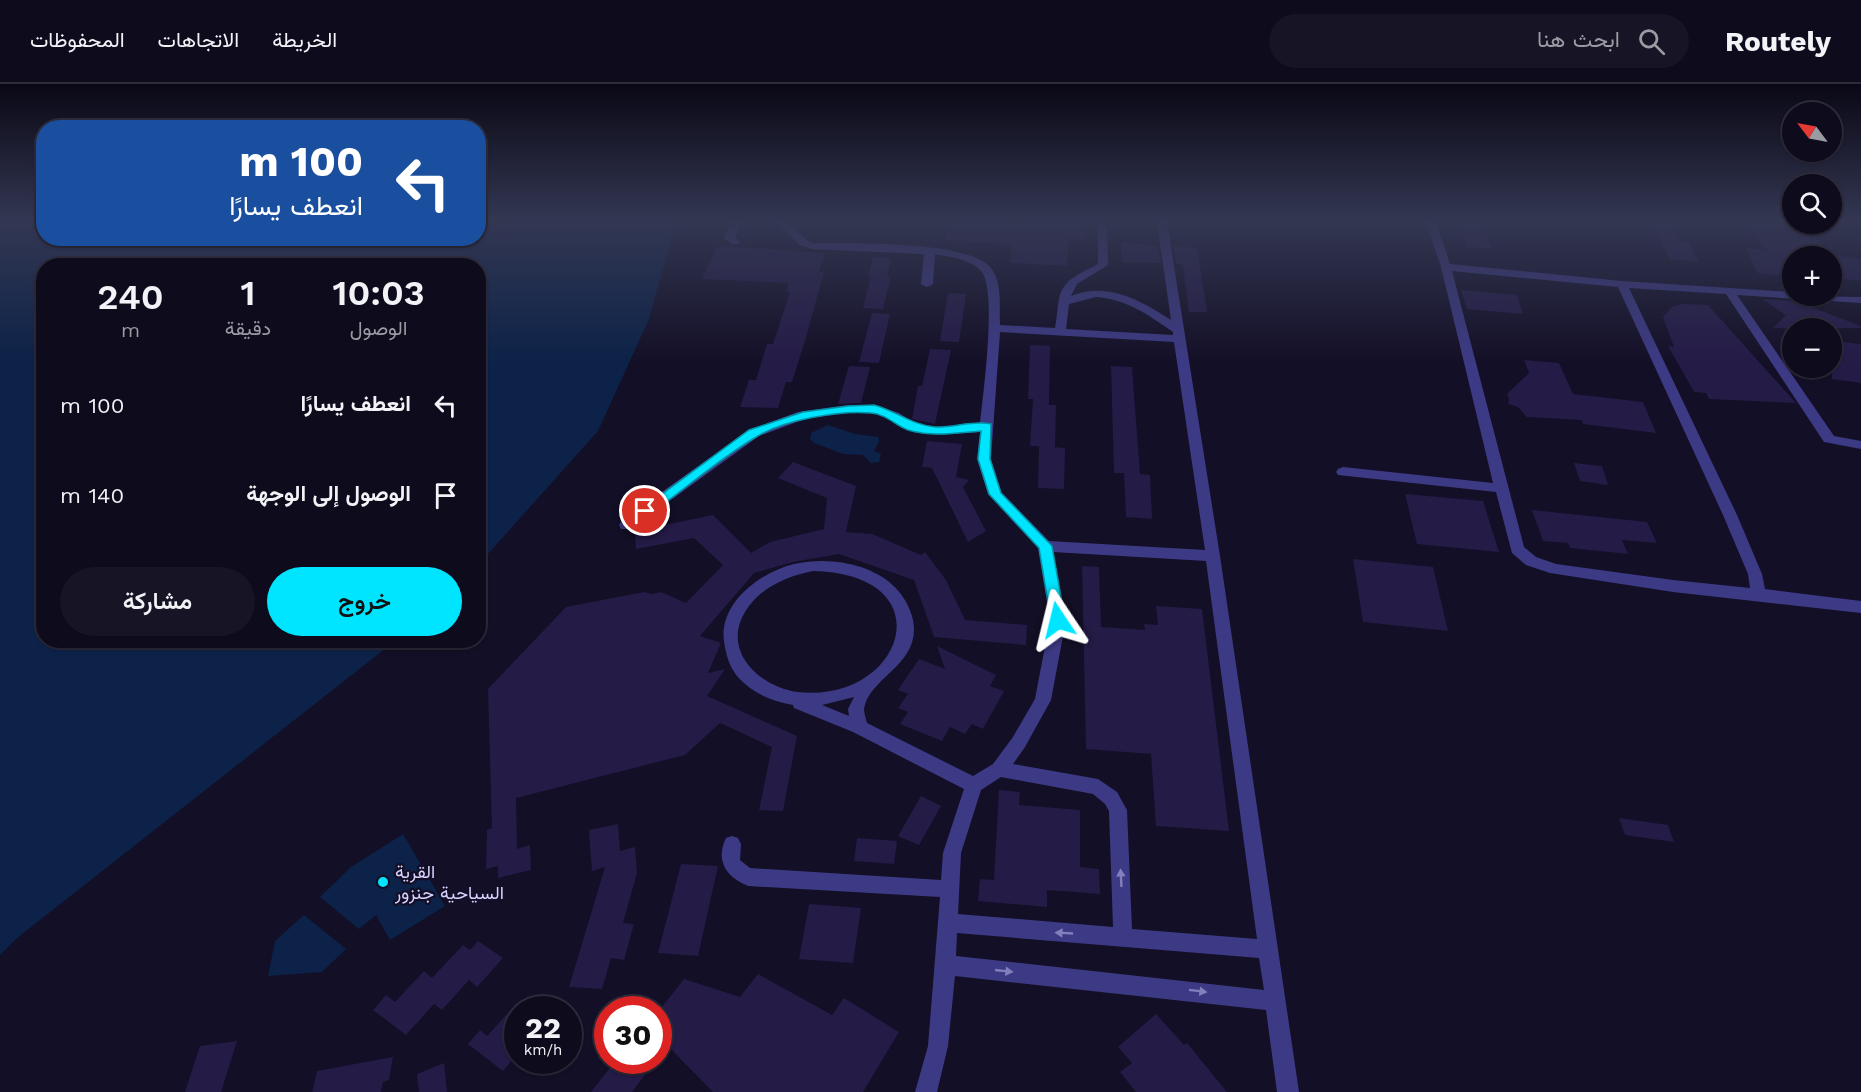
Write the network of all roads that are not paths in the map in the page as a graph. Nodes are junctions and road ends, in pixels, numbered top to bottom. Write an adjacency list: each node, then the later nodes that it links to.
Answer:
1 (928, 269): 7 (street)
2 (986, 269): 12 (street)
3 (1096, 269): 11 (street)
4 (1169, 269): 14 (street)
5 (1446, 269): 18 (street)
6 (1467, 269): 8 (street)
7 (927, 284)
8 (1622, 284): 9 (street); 22 (street)
9 (1729, 291): 10 (street); 16 (street)
10 (1861, 300)
11 (1065, 302): 13 (street); 14 (street)
12 (994, 328): 13 (street); 15 (street)
13 (1059, 332): 14 (street)
14 (1179, 335): 21 (street)
15 (987, 427): 19 (street); 20 (street)
16 (1861, 445)
17 (1343, 472): 18 (street)
18 (1500, 488): 22 (street)
19 (626, 525)
20 (1045, 546): 21 (street); 27 (street)
21 (1213, 556): 33 (street)
22 (1758, 594): 23 (street)
23 (1861, 607)
24 (871, 683): 25 (street); 25 (street); 26 (street)
25 (790, 699): 26 (street)
26 (859, 727): 28 (street)
27 (999, 769): 28 (street); 32 (street, one-way to 27)
28 (974, 785): 30 (street)
29 (732, 844): 30 (street)
30 (951, 889): 31 (street)
31 (949, 923): 32 (street, one-way to 31); 34 (street)
32 (1123, 936): 33 (street)
33 (1266, 949): 35 (street)
34 (946, 965): 35 (street, one-way to 35); 36 (street)
35 (1275, 1001): 37 (street)
36 (926, 1092)
37 (1288, 1092)

